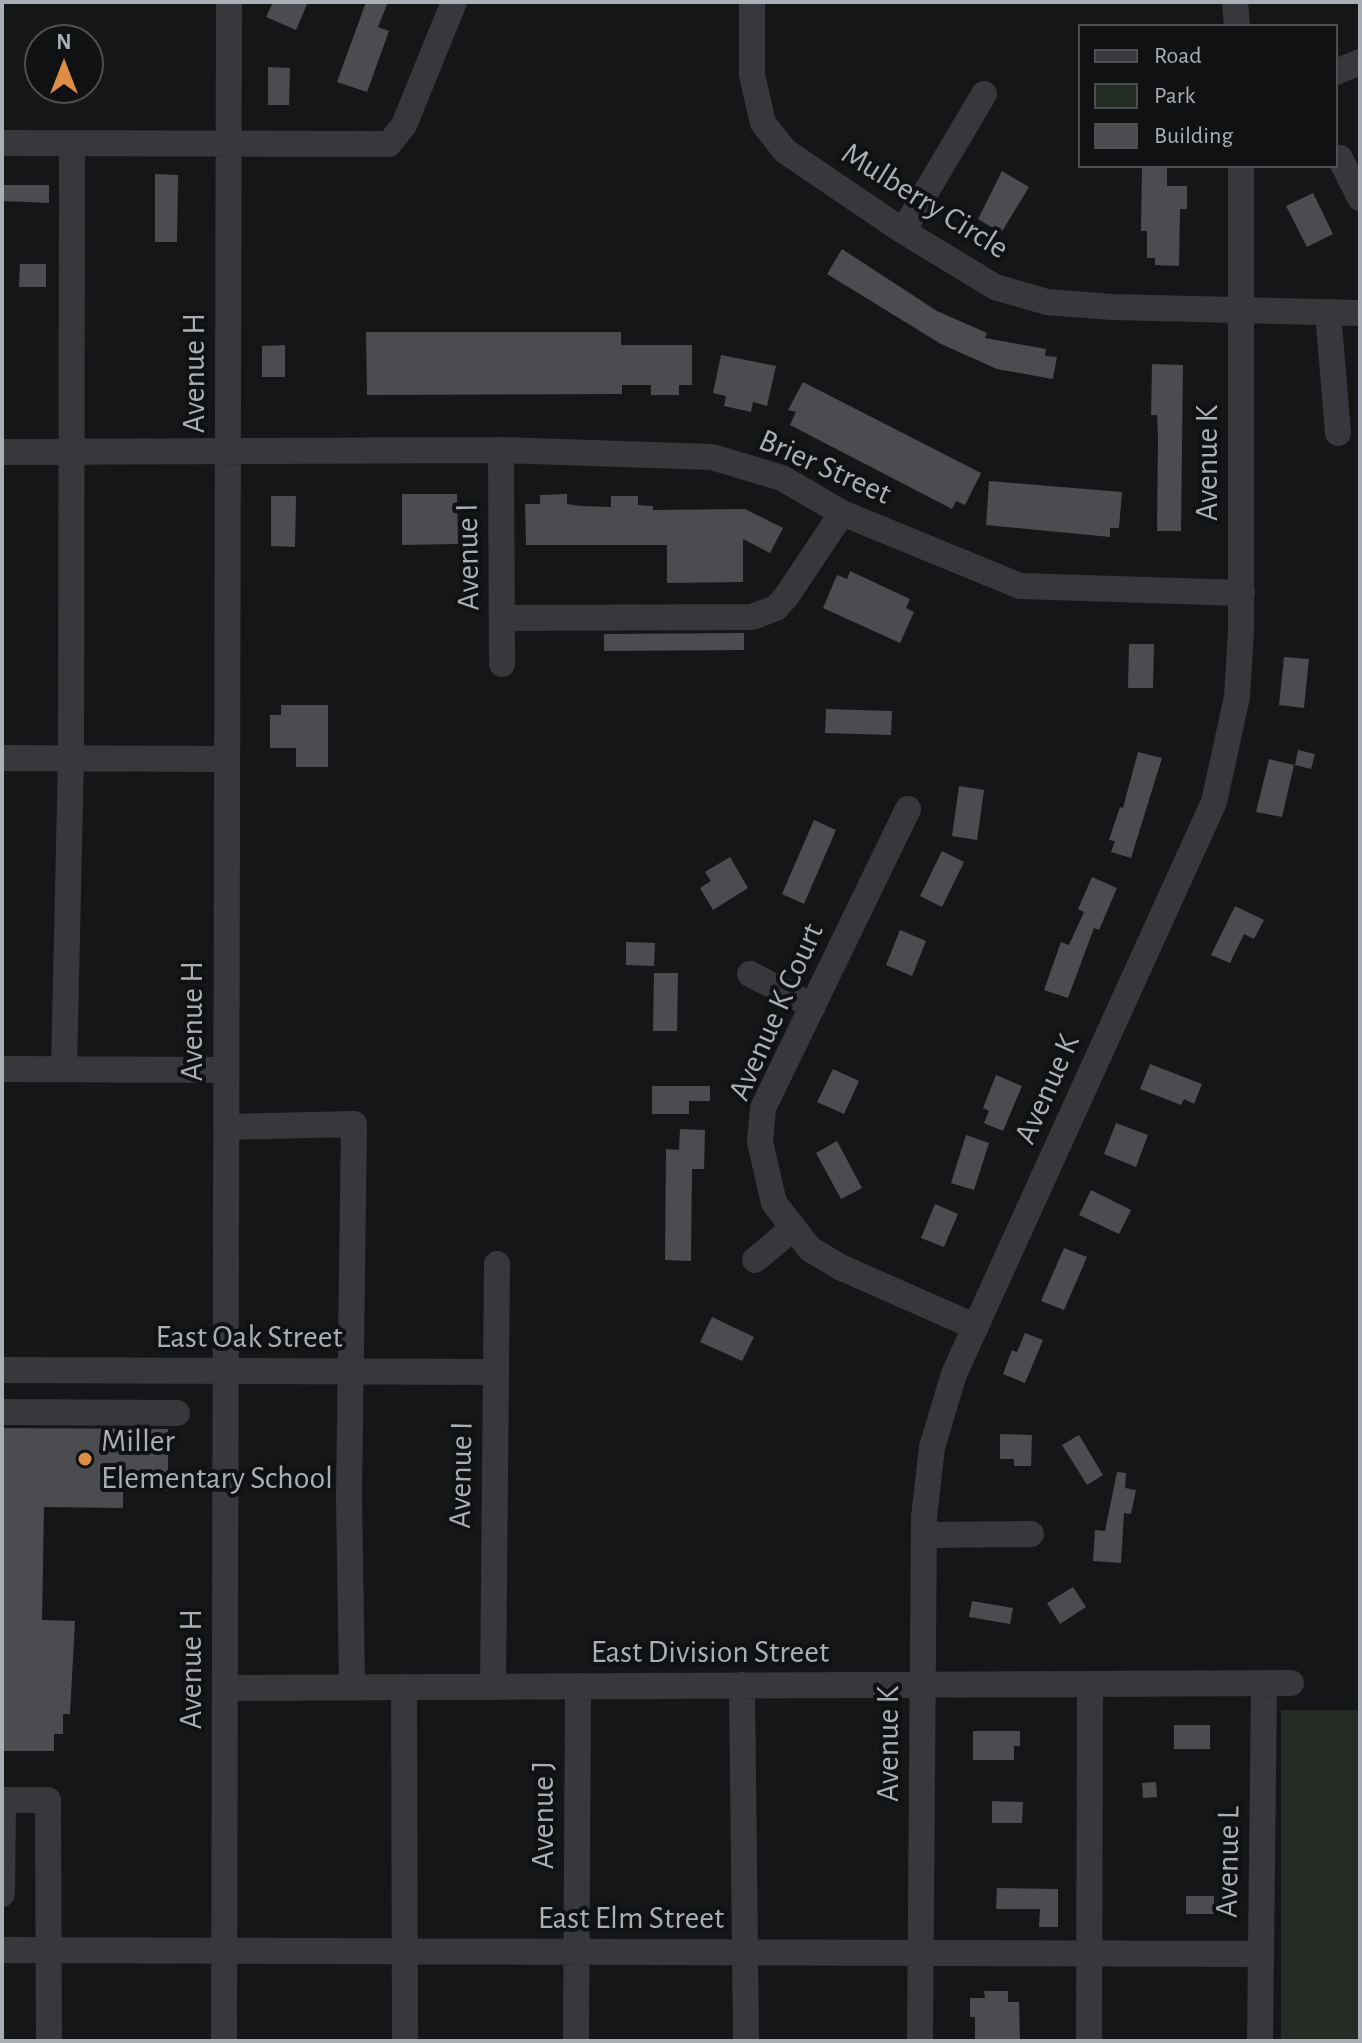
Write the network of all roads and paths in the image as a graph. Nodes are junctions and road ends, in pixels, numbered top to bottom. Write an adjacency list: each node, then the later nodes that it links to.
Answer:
1 (229, 2): 11 (street, Avenue H)
2 (454, 2): 11 (street)
3 (752, 2): 15 (street, Mulberry Circle)
4 (1235, 2): 5 (street)
5 (1237, 24)
6 (1360, 62): 7 (street)
7 (1338, 71)
8 (984, 94): 15 (street)
9 (2, 143): 10 (street)
10 (72, 144): 11 (street); 23 (street)
11 (228, 144): 22 (street, Avenue H)
12 (1340, 158): 14 (street)
13 (1241, 168): 16 (street, Avenue K)
14 (1360, 198)
15 (903, 231): 16 (street, Mulberry Circle)
16 (1240, 311): 17 (street, Mulberry Circle); 25 (street, Avenue K)
17 (1328, 313): 18 (street, Mulberry Circle); 19 (street)
18 (1360, 313)
19 (1338, 433)
20 (501, 450): 22 (street, Brier Street); 24 (street, Brier Street); 26 (street, Avenue I)
21 (2, 452): 23 (street, Brier Street)
22 (228, 452): 23 (street, Brier Street); 30 (street, Avenue H)
23 (71, 453): 29 (street)
24 (842, 513): 25 (street, Brier Street); 26 (street)
25 (1242, 593): 41 (street, Avenue K)
26 (503, 618): 27 (street, Avenue I)
27 (502, 664)
28 (2, 758): 29 (street)
29 (71, 758): 30 (street); 35 (street)
30 (227, 759): 36 (street, Avenue H)
31 (908, 809): 33 (street, Avenue K Court)
32 (750, 974): 33 (street)
33 (813, 1006): 38 (street, Avenue K Court)
34 (2, 1069): 35 (street)
35 (64, 1069): 36 (street)
36 (226, 1070): 37 (street, Avenue H)
37 (226, 1127): 43 (street, Avenue H); 44 (street)
38 (792, 1229): 39 (street); 41 (street, Avenue K Court)
39 (755, 1260)
40 (497, 1264): 45 (street, Avenue I)
41 (976, 1327): 49 (street, Avenue K)
42 (2, 1370): 43 (street, East Oak Street)
43 (225, 1371): 44 (street, East Oak Street); 59 (street, Avenue H)
44 (349, 1371): 45 (street, East Oak Street); 56 (street)
45 (495, 1372): 58 (street, Avenue I)
46 (2, 1412): 47 (street)
47 (177, 1413)
48 (1031, 1534): 49 (street)
49 (924, 1535): 54 (street, Avenue K)
50 (1264, 1683): 51 (street, East Division Street); 52 (street, East Division Street); 70 (street, Avenue L)
51 (1291, 1683)
52 (1090, 1684): 54 (street, East Division Street); 69 (street)
53 (742, 1685): 54 (street, East Division Street); 55 (street, East Division Street); 67 (street)
54 (922, 1685): 68 (street, Avenue K)
55 (578, 1686): 58 (street, East Division Street); 66 (street, Avenue J)
56 (352, 1687): 57 (street, East Division Street); 59 (street, East Division Street)
57 (404, 1687): 58 (street, East Division Street); 65 (street)
58 (493, 1687)
59 (225, 1688): 64 (street, Avenue H)
60 (3, 1800): 61 (street); 63 (street)
61 (2, 1894)
62 (2, 1950): 63 (street, East Elm Street)
63 (50, 1950): 64 (street, East Elm Street); 71 (street)
64 (224, 1950): 65 (street, East Elm Street); 72 (street, Avenue H)
65 (405, 1951): 66 (street, East Elm Street); 73 (street)
66 (577, 1952): 67 (street, East Elm Street); 74 (street, Avenue J)
67 (745, 1952): 68 (street, East Elm Street); 75 (street)
68 (920, 1953): 69 (street, East Elm Street); 76 (street, Avenue K)
69 (1090, 1953): 70 (street, East Elm Street); 77 (street)
70 (1260, 1954): 78 (street, Avenue L)
71 (49, 2041)
72 (224, 2041)
73 (405, 2041)
74 (576, 2041)
75 (746, 2041)
76 (920, 2041)
77 (1089, 2041)
78 (1260, 2041)

